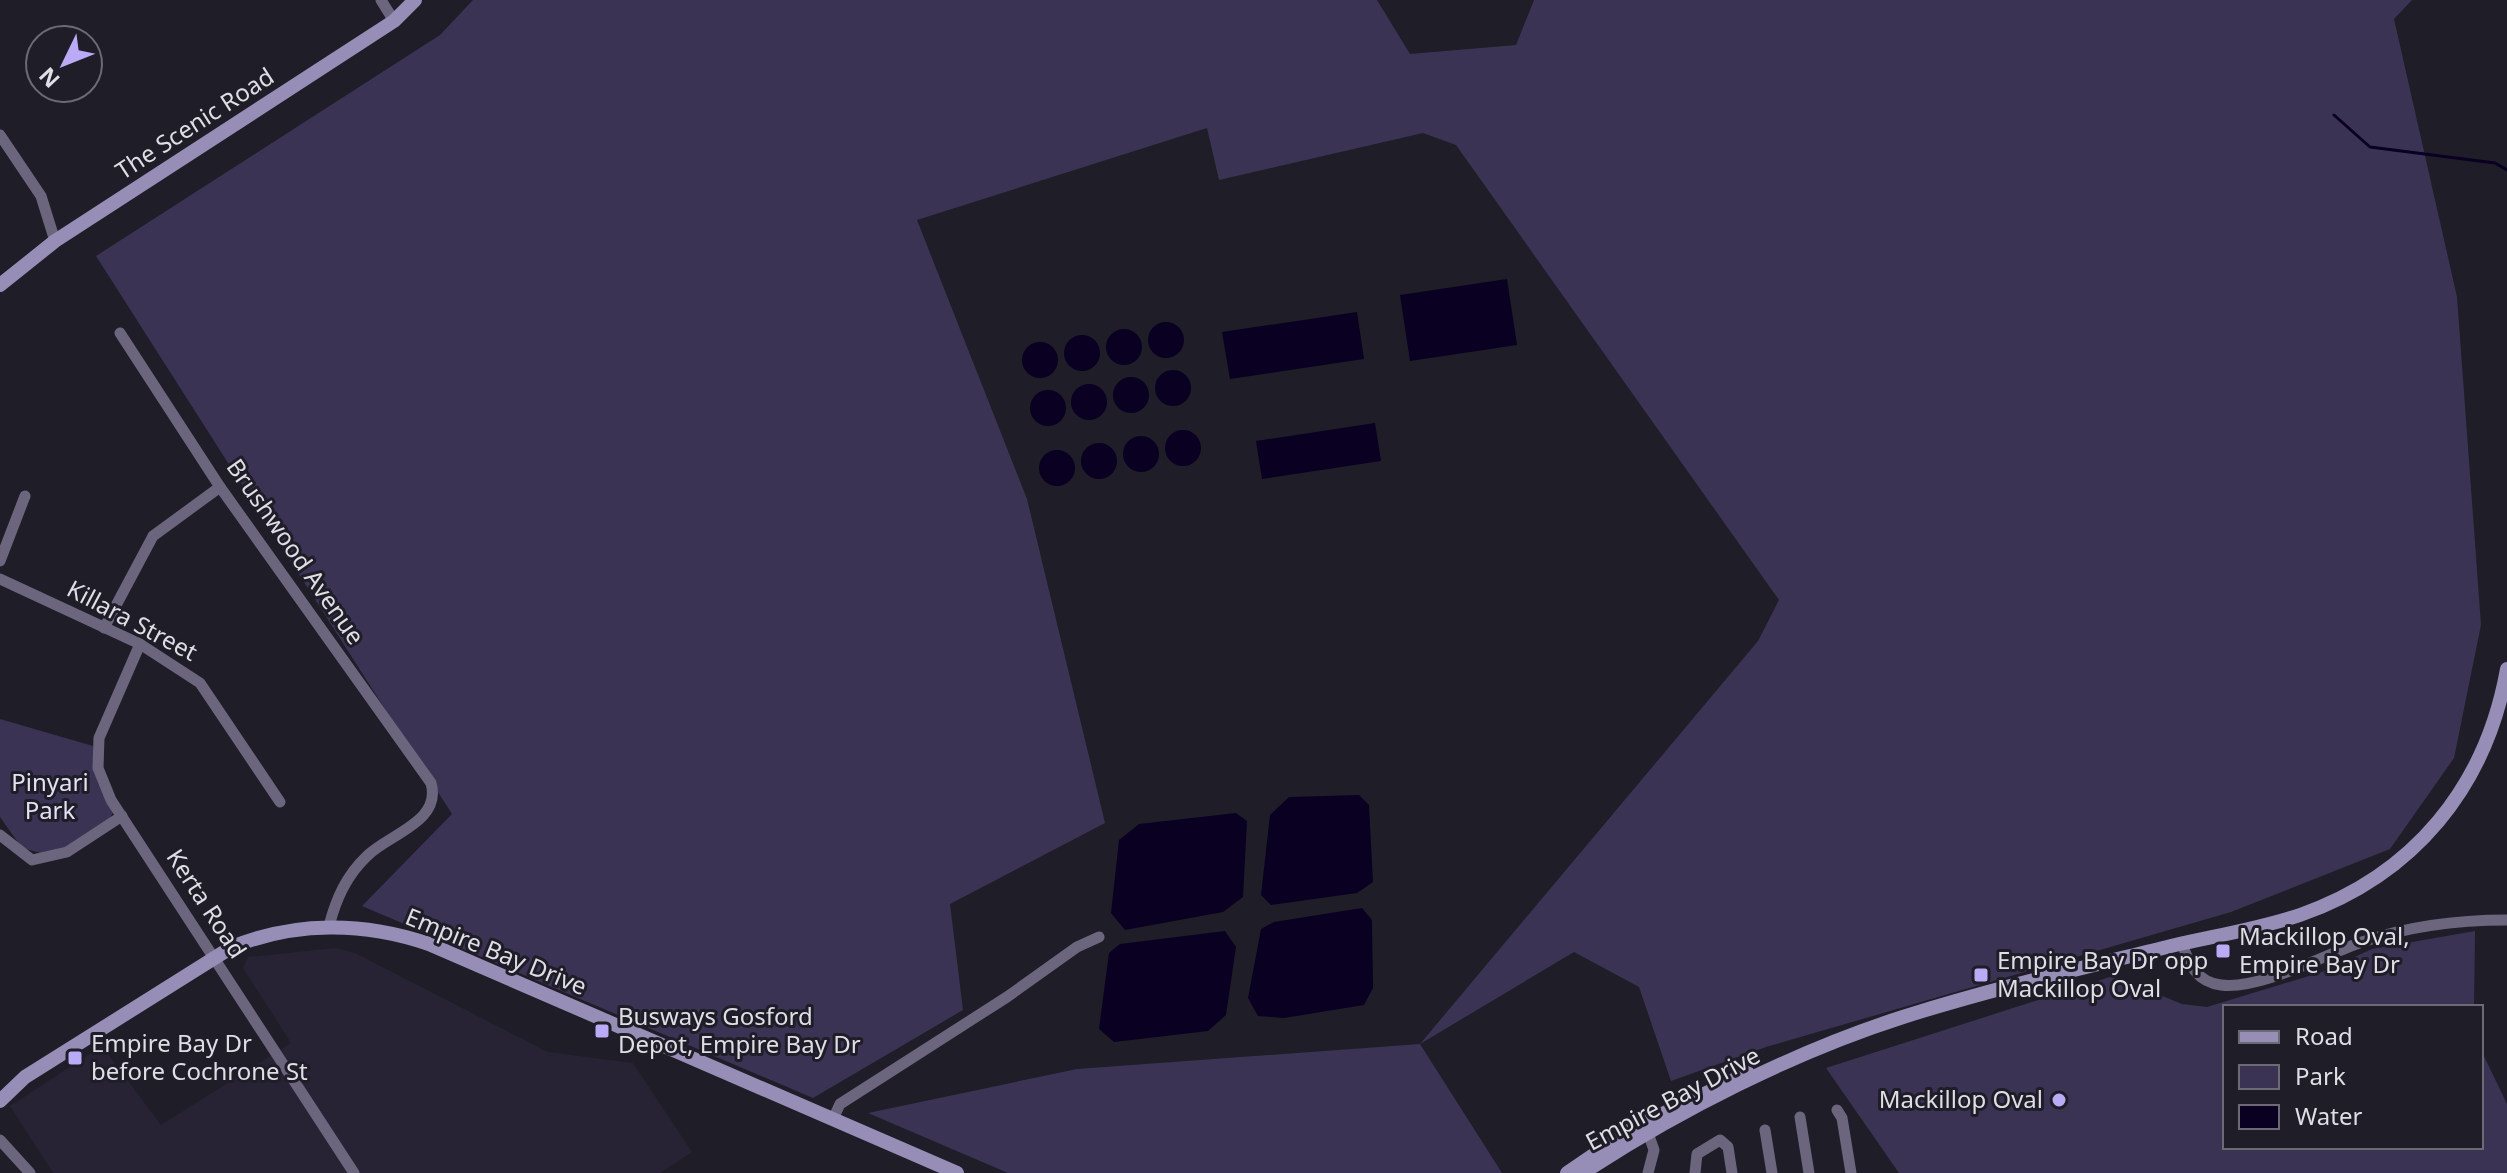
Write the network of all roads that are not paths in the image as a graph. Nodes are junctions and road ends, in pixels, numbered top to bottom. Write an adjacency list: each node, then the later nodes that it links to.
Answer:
1 (381, 0): 3 (street)
2 (415, 0): 3 (main road, The Scenic Road)
3 (394, 21): 5 (main road, The Scenic Road)
4 (0, 135): 5 (street)
5 (55, 241): 6 (main road, The Scenic Road)
6 (0, 285)
7 (120, 333): 8 (street, Brushwood Avenue)
8 (220, 487): 12 (street); 19 (street, Brushwood Avenue)
9 (25, 496): 10 (street)
10 (0, 561)
11 (0, 579): 12 (street, Killara Street)
12 (104, 628): 13 (street, Killara Street)
13 (140, 644): 15 (street, Killara Street); 16 (street, Kerta Road)
14 (2507, 669): 21 (main road, Empire Bay Drive)
15 (280, 802)
16 (122, 816): 17 (street); 22 (street, Kerta Road)
17 (0, 835)
18 (2507, 920): 21 (street)
19 (329, 926): 22 (main road, Empire Bay Drive); 30 (main road, Empire Bay Drive)
20 (1099, 937): 30 (street)
21 (2182, 943): 23 (main road, Empire Bay Drive)
22 (214, 956): 24 (main road, Empire Bay Drive); 36 (street, Kerta Road)
23 (1784, 1063): 27 (main road, Empire Bay Drive); 32 (main road, Empire Bay Drive)
24 (25, 1077): 25 (main road, Empire Bay Drive); 26 (main road, Empire Bay Drive)
25 (0, 1086)
26 (0, 1101)
27 (1679, 1103): 32 (main road); 34 (main road, Empire Bay Drive)
28 (1837, 1110): 45 (street)
29 (1800, 1117): 44 (street)
30 (833, 1119): 37 (main road, Empire Bay Drive)
31 (1765, 1130): 43 (street)
32 (1648, 1133): 34 (main road); 39 (main road, Empire Bay Drive); 40 (street)
33 (0, 1140): 35 (street)
34 (1603, 1148): 38 (main road, Empire Bay Drive)
35 (30, 1173)
36 (354, 1173)
37 (957, 1173)
38 (1567, 1173)
39 (1583, 1173)
40 (1648, 1173)
41 (1695, 1173): 42 (street)
42 (1732, 1173)
43 (1772, 1173)
44 (1809, 1173)
45 (1851, 1173)

